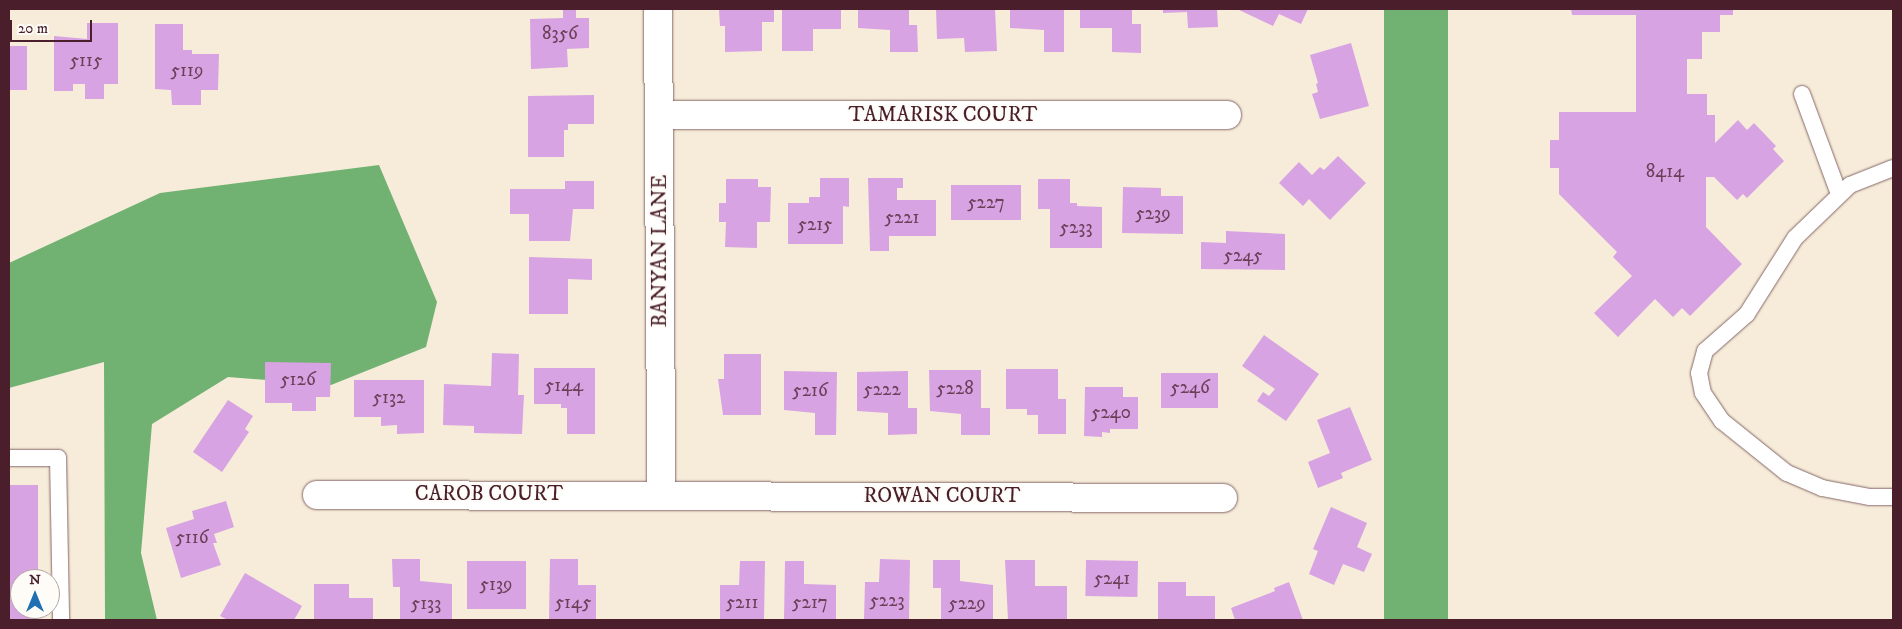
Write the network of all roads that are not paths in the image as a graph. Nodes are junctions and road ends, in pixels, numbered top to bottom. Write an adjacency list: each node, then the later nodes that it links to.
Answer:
1 (658, 9): 3 (street, BANYAN LANE)
2 (1802, 94): 6 (lane)
3 (660, 115): 4 (street, TAMARISK COURT); 8 (street, BANYAN LANE)
4 (1227, 115)
5 (1893, 168): 6 (lane)
6 (1840, 194): 10 (lane)
7 (9, 458): 12 (lane)
8 (661, 494): 9 (street, CAROB COURT); 11 (street, ROWAN COURT)
9 (317, 495)
10 (1893, 497)
11 (1223, 498)
12 (61, 620)

